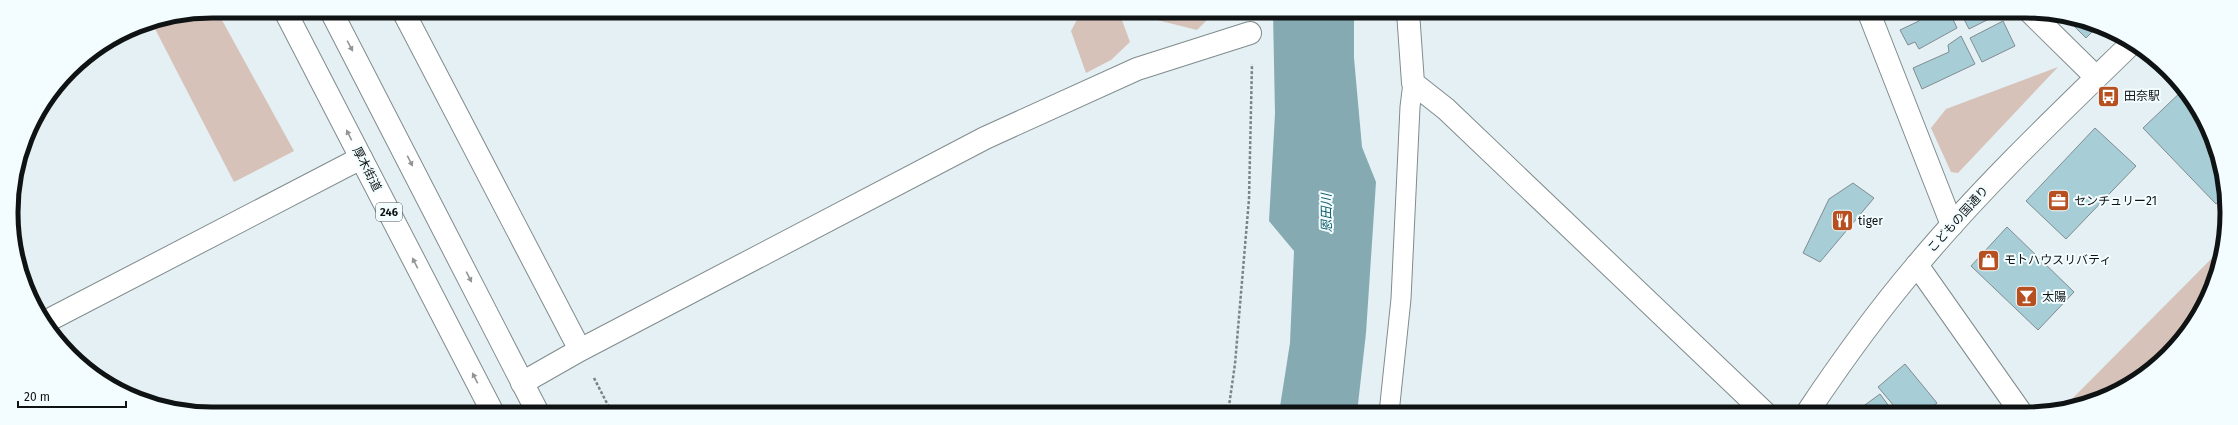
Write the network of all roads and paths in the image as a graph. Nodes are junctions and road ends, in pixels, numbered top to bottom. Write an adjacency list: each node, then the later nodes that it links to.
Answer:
1 (289, 18): 11 (main road, 厚木街道 / 246, one-way to 1)
2 (336, 18): 16 (main road, one-way to 16)
3 (407, 18): 15 (main road)
4 (1408, 18): 10 (main road)
5 (1871, 18): 12 (main road)
6 (2036, 18): 9 (main road)
7 (1250, 33): 15 (main road); 20 (path)
8 (2128, 47): 9 (main road, こどもの国通り)
9 (2096, 77): 12 (main road, こどもの国通り)
10 (1413, 83): 21 (lane); 22 (main road)
11 (361, 158): 14 (main road); 17 (main road, 厚木街道 / 246, one-way to 11)
12 (1952, 224): 13 (main road, こどもの国通り)
13 (1916, 265): 23 (main road, こどもの国通り); 24 (main road)
14 (50, 319)
15 (580, 350): 16 (main road); 19 (path)
16 (522, 383): 18 (main road)
17 (490, 407)
18 (535, 407)
19 (609, 407)
20 (1229, 407)
21 (1390, 407)
22 (1753, 407)
23 (1811, 407)
24 (2017, 407)

